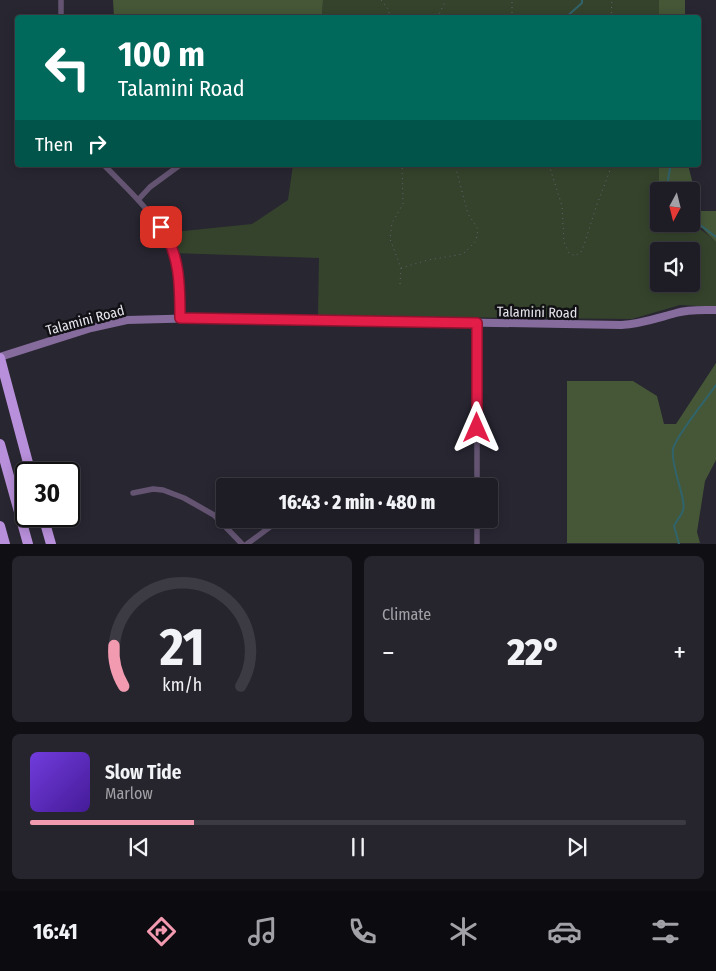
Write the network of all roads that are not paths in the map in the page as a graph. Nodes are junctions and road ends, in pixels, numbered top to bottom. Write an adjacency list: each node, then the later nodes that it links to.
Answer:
1 (61, 0): 2 (street)
2 (61, 15)
3 (106, 167): 5 (street)
4 (177, 167): 5 (street)
5 (138, 200): 7 (street)
6 (716, 310): 8 (street, Talamini Road)
7 (180, 318): 8 (street, Talamini Road); 9 (street, Talamini Road)
8 (477, 323): 12 (street)
9 (0, 358): 11 (highway)
10 (0, 444): 19 (highway)
11 (27, 462)
12 (477, 478)
13 (133, 493): 21 (street)
14 (0, 526): 18 (highway)
15 (46, 527): 20 (highway)
16 (269, 528): 22 (street)
17 (477, 528): 23 (street)
18 (6, 544)
19 (28, 544)
20 (51, 544)
21 (242, 544)
22 (247, 544)
23 (477, 544)

